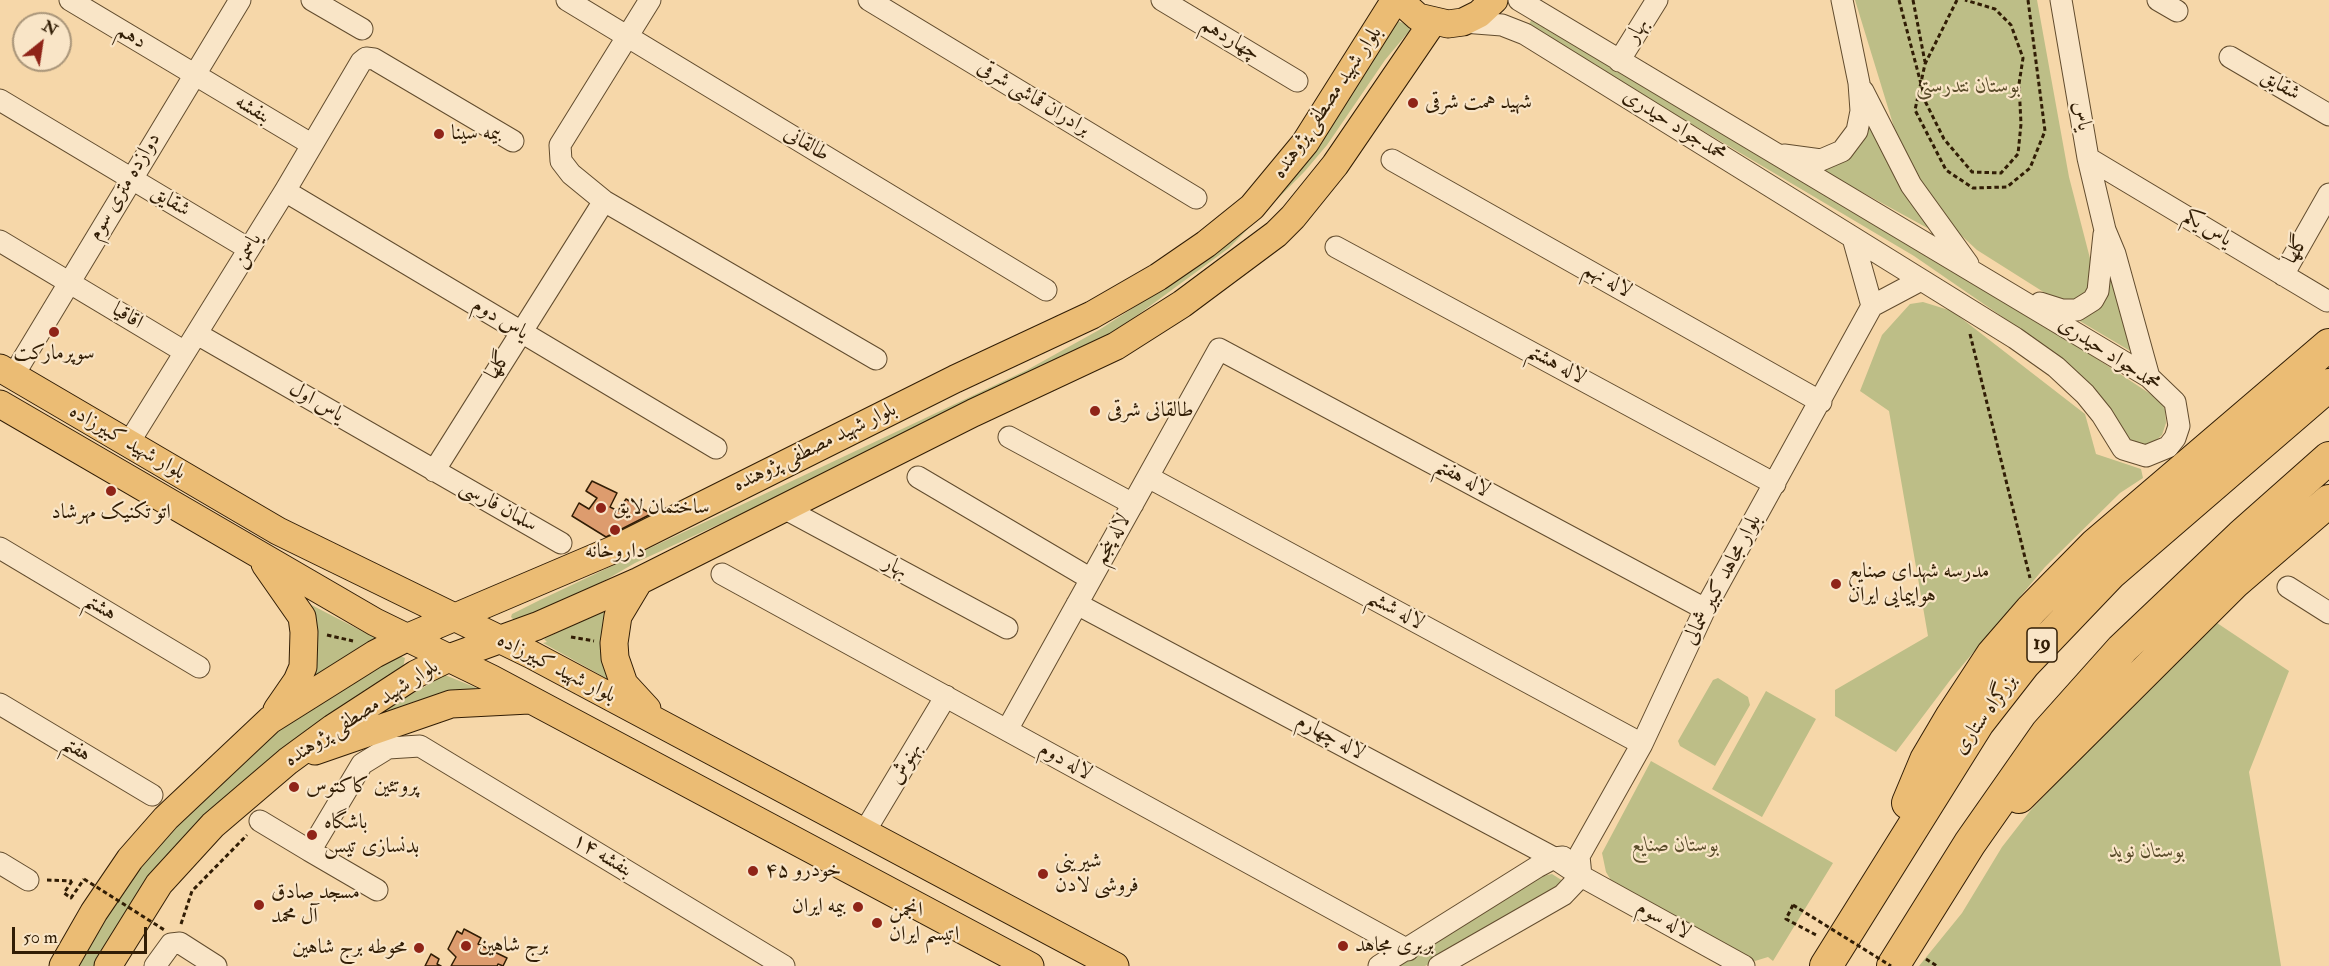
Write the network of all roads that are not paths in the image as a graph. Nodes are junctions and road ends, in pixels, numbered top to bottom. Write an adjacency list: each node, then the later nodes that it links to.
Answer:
1 (70, 0): 22 (street, دهم)
2 (240, 0): 22 (street, دوازده متری سوم)
3 (312, 0): 18 (street)
4 (567, 0): 19 (street, طالقانی)
5 (650, 0): 19 (street)
6 (869, 0): 35 (street, برادران قماشی شرقی)
7 (1162, 0): 23 (street, چهاردهم)
8 (1397, 0): 17 (main road); 82 (main road, بلوار شهید مصطفی پژوهنده)
9 (1494, 0): 16 (main road)
10 (1520, 0): 21 (street, محمدجواد حیدری)
11 (1657, 0): 21 (street, بهار)
12 (1842, 0): 24 (street)
13 (2061, 0): 30 (street, یاس)
14 (2158, 0): 15 (street)
15 (2177, 11)
16 (1463, 22): 17 (main road); 38 (street, محمدجواد حیدری)
17 (1432, 23): 71 (main road, بلوار شهید مصطفی پژوهنده)
18 (362, 28)
19 (627, 37): 36 (street); 46 (street, طالقانی)
20 (2230, 57): 26 (street, شقایق)
21 (1619, 61): 29 (street, محمدجواد حیدری)
22 (193, 75): 28 (street, بنفشه); 32 (street, دوازده متری سوم)
23 (1297, 81)
24 (1859, 83): 29 (street); 42 (street)
25 (0, 100): 32 (street, شقایق)
26 (2329, 115)
27 (513, 141): 28 (street, یاسمن)
28 (311, 144): 33 (street, یاسمن)
29 (1772, 153): 42 (street, محمدجواد حیدری)
30 (2088, 158): 37 (street, یاس); 43 (street, یاس یکم)
31 (1392, 160): 59 (street, لاله نهم)
32 (130, 179): 41 (street, شقایق); 45 (street, دوازده متری سوم)
33 (285, 191): 41 (street, یاسمن); 50 (street, یاس دوم)
34 (2329, 194): 43 (street, گلها)
35 (1196, 198)
36 (604, 201): 50 (street, گلها); 55 (street)
37 (2105, 230): 47 (street); 57 (street)
38 (1853, 238): 44 (street, محمدجواد حیدری); 49 (street)
39 (0, 241): 45 (street, اقاقیا)
40 (1336, 247): 68 (street, لاله هشتم)
41 (249, 249): 51 (street, یاسمن)
42 (1974, 272): 47 (street, محمدجواد حیدری)
43 (2283, 275): 48 (street, یاس یکم)
44 (1921, 280): 49 (street); 57 (street, محمدجواد حیدری)
45 (68, 282): 54 (street, اقاقیا); 56 (street, دوازده متری سوم)
46 (1046, 290)
47 (2010, 293): 57 (street, محمدجواد حیدری)
48 (2327, 301)
49 (1872, 306): 59 (street, بلوار مجاهد کبیر شمالی)
50 (520, 332): 63 (street, یاس دوم); 65 (street, گلها)
51 (197, 334): 54 (street, یاسمن); 65 (street, یاس اول)
52 (2329, 345): 106 (highway)
53 (1219, 349): 67 (street, لاله پنجم); 80 (street, لاله هفتم)
54 (185, 352): 62 (street, یاسمن)
55 (876, 359)
56 (7, 372): 62 (main road, بلوار شهید کبیرزاده)
57 (2149, 378)
58 (2329, 385): 106 (highway, بزرگراه ستاری / 19)
59 (1821, 402): 68 (street, بلوار مجاهد کبیر شمالی)
60 (0, 404): 74 (main road, بلوار شهید کبیرزاده)
61 (1009, 437): 70 (street)
62 (128, 444): 82 (main road, بلوار شهید کبیرزاده)
63 (716, 448)
64 (2329, 458): 99 (highway)
65 (434, 471): 72 (street, سلمان فارسی)
66 (918, 477): 76 (street)
67 (1148, 477): 70 (street, لاله پنجم); 94 (street, لاله ششم)
68 (1775, 484): 80 (street, بلوار مجاهد کبیر شمالی)
69 (2329, 501): 99 (highway)
70 (1133, 504): 76 (street, لاله پنجم)
71 (782, 507): 77 (main road, بلوار شهید مصطفی پژوهنده); 83 (street, بهار)
72 (561, 543)
73 (0, 548): 87 (street, هشتم)
74 (259, 556): 84 (main road, بلوار شهید کبیرزاده); 91 (main road)
75 (722, 574): 88 (street, لاله دوم)
76 (1091, 579): 79 (street, لاله پنجم)
77 (639, 581): 85 (main road, بلوار شهید مصطفی پژوهنده); 92 (main road)
78 (2288, 587): 81 (street)
79 (1077, 604): 93 (street, لاله پنجم); 101 (street, لاله چهارم)
80 (1705, 609): 94 (street, بلوار مجاهد کبیر شمالی)
81 (2329, 613)
82 (453, 618): 84 (main road, بلوار شهید مصطفی پژوهنده); 85 (main road, بلوار شهید کبیرزاده)
83 (1007, 628)
84 (406, 638): 86 (main road, بلوار شهید کبیرزاده); 91 (main road, بلوار شهید مصطفی پژوهنده)
85 (500, 640): 86 (main road, بلوار شهید مصطفی پژوهنده); 92 (main road, بلوار شهید کبیرزاده)
86 (449, 658): 89 (main road, بلوار شهید کبیرزاده); 95 (main road, بلوار شهید مصطفی پژوهنده)
87 (199, 667)
88 (946, 696): 93 (street, لاله دوم); 98 (street, بهنوش)
89 (529, 700): 95 (main road); 115 (main road, بلوار شهید کبیرزاده)
90 (0, 704): 96 (street, هفتم)
91 (270, 720): 110 (main road, بلوار شهید مصطفی پژوهنده)
92 (674, 730): 98 (main road, بلوار شهید کبیرزاده)
93 (1007, 730): 107 (street, لاله دوم)
94 (1642, 744): 103 (street, بلوار مجاهد کبیر شمالی)
95 (288, 761): 111 (main road, بلوار شهید مصطفی پژوهنده)
96 (152, 795)
97 (260, 821): 100 (street)
98 (865, 831): 116 (main road, بلوار شهید کبیرزاده)
99 (1970, 843): 119 (highway)
100 (310, 851): 105 (street); 114 (street, بنفشه ۱۴)
101 (1554, 858): 103 (street, لاله چهارم); 107 (street)
102 (0, 863): 104 (street)
103 (1580, 866): 109 (street, بلوار مجاهد کبیر شمالی); 118 (street, لاله سوم)
104 (28, 880)
105 (377, 890)
106 (1867, 897): 108 (highway, بزرگراه ستاری / 19)
107 (1408, 950): 117 (street)
108 (1832, 956)
109 (1445, 965)
110 (63, 966)
111 (108, 966)
112 (155, 966): 113 (street)
113 (216, 966)
114 (783, 966)
115 (1030, 966)
116 (1115, 966)
117 (1379, 966)
118 (1744, 966)
119 (1892, 966)

